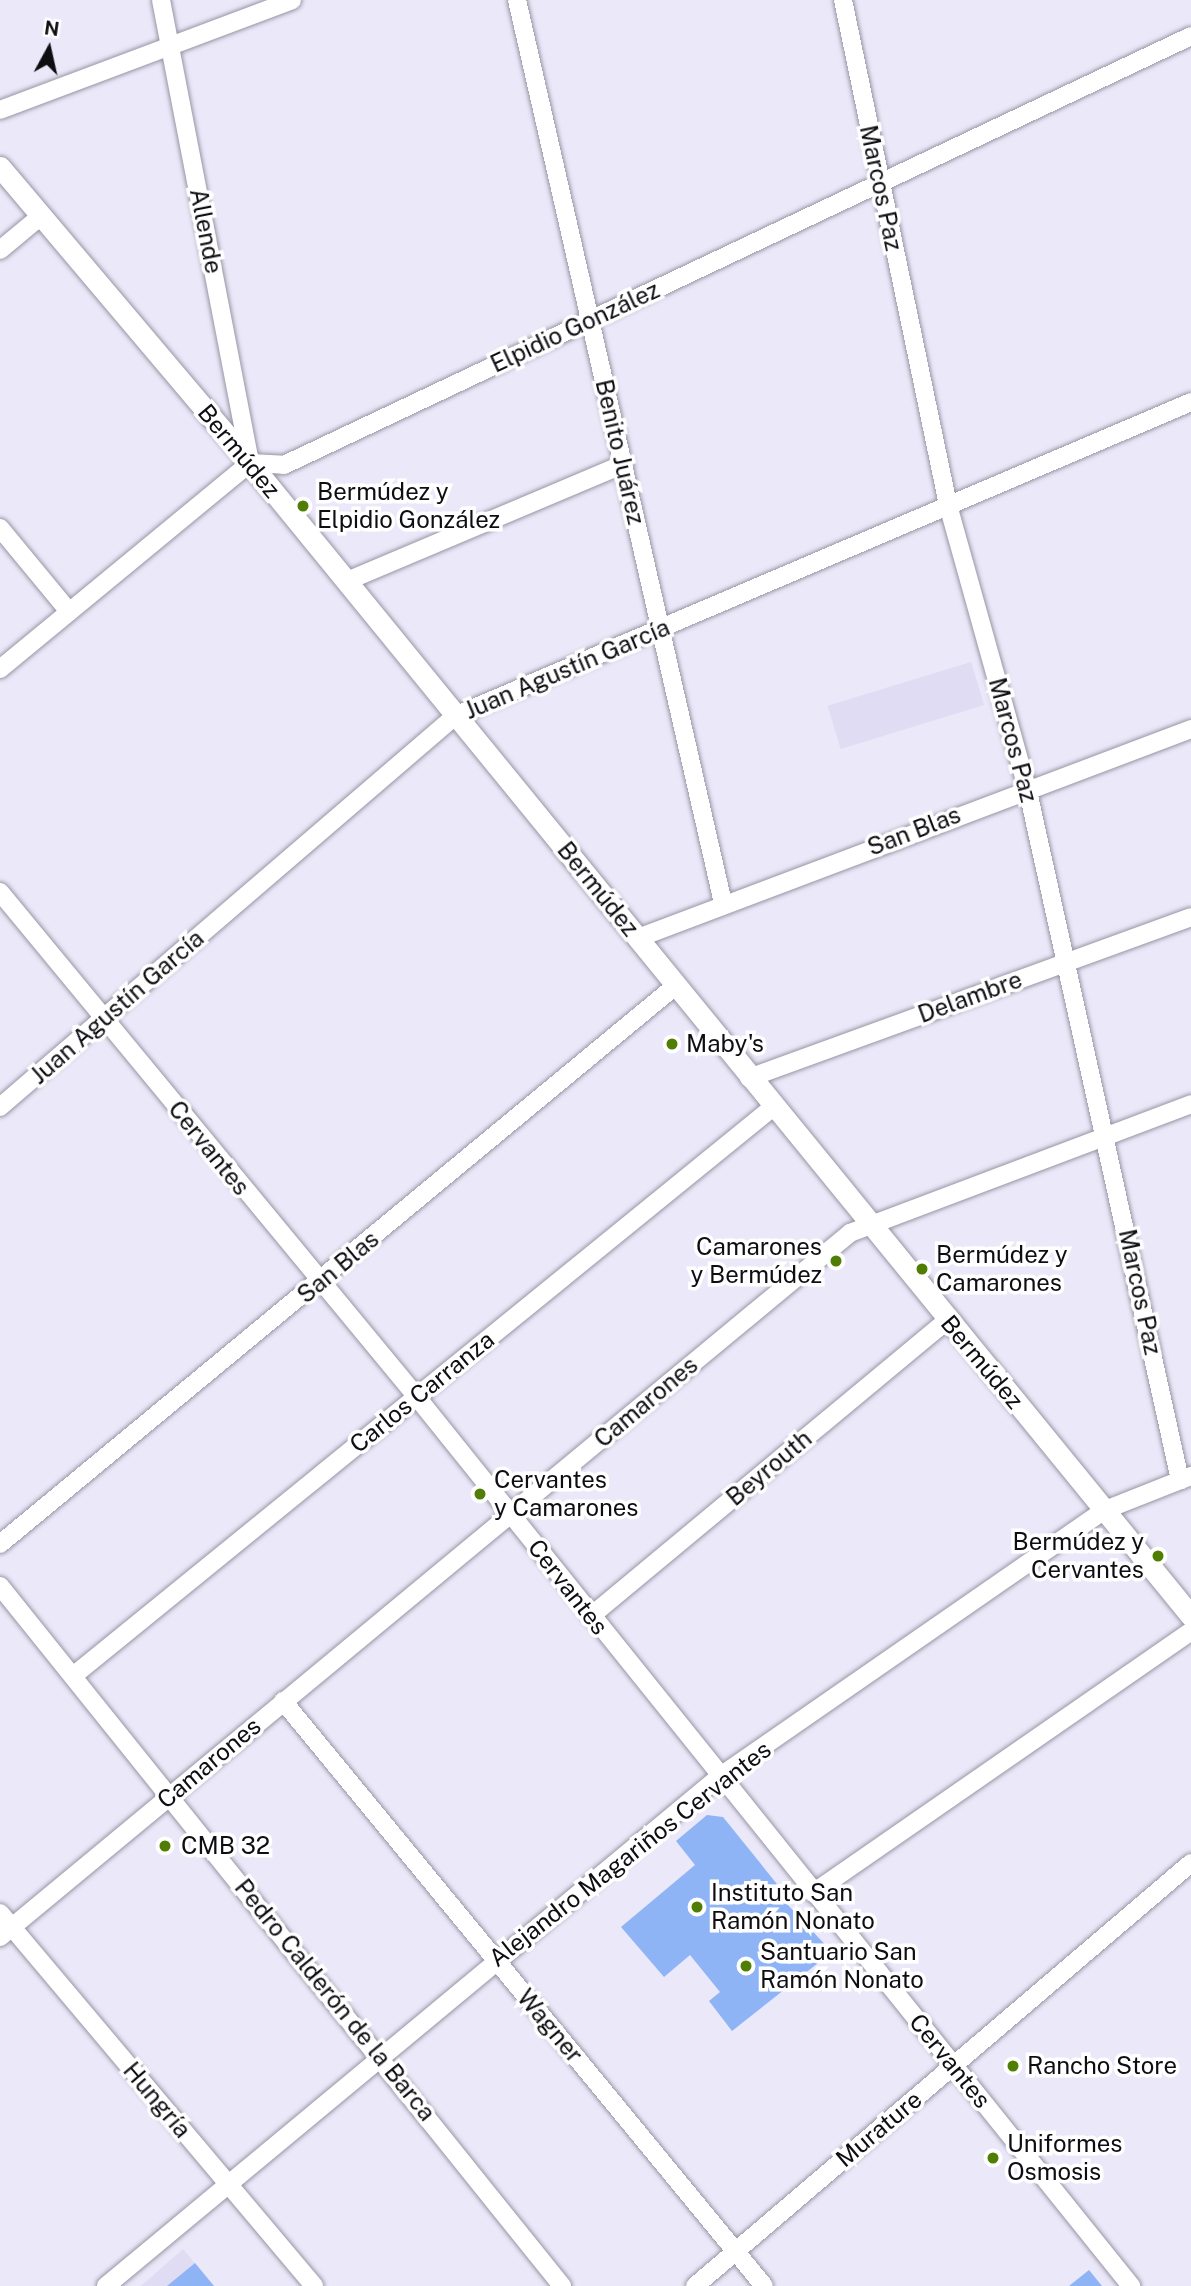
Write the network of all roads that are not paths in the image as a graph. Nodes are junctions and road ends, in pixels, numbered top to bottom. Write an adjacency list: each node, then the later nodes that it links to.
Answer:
1 (161, 0): 6 (street, Allende)
2 (292, 0): 6 (street)
3 (517, 0): 12 (street, Benito Juárez)
4 (843, 0): 9 (street, Marcos Paz)
5 (1191, 36): 9 (street, Elpidio González)
6 (170, 45): 7 (street); 14 (street, Allende)
7 (0, 110)
8 (0, 167): 10 (street, Bermúdez)
9 (880, 183): 12 (street, Elpidio González); 16 (street, Marcos Paz)
10 (41, 216): 11 (street); 14 (street, Bermúdez)
11 (0, 250)
12 (589, 320): 14 (street, Elpidio González); 15 (street, Benito Juárez)
13 (1191, 402): 16 (street, Juan Agustín García)
14 (250, 463): 18 (street, Bermúdez); 19 (street)
15 (624, 464): 18 (street); 20 (street, Benito Juárez)
16 (948, 505): 20 (street, Juan Agustín García); 24 (street, Marcos Paz)
17 (0, 528): 19 (street)
18 (346, 580): 22 (street, Bermúdez)
19 (67, 609): 21 (street)
20 (661, 629): 22 (street, Juan Agustín García); 26 (street, Benito Juárez)
21 (0, 669)
22 (455, 716): 28 (street, Bermúdez); 31 (street, Juan Agustín García)
23 (1191, 729): 24 (street, San Blas)
24 (1027, 787): 26 (street, San Blas); 29 (street, Marcos Paz)
25 (0, 892): 31 (street, Cervantes)
26 (723, 903): 28 (street, San Blas)
27 (1191, 917): 29 (street, Delambre)
28 (638, 938): 30 (street, Bermúdez)
29 (1067, 962): 32 (street, Delambre); 36 (street, Marcos Paz)
30 (674, 988): 32 (street, Bermúdez); 38 (street, San Blas)
31 (104, 1019): 34 (street, Juan Agustín García); 38 (street, Cervantes)
32 (749, 1078): 35 (street, Bermúdez)
33 (1191, 1104): 36 (street, Camarones)
34 (0, 1107)
35 (772, 1108): 37 (street, Bermúdez); 40 (street, Carlos Carranza)
36 (1107, 1134): 37 (street, Camarones); 41 (street, Marcos Paz)
37 (866, 1223): 39 (street, Bermúdez); 43 (street, Camarones)
38 (319, 1283): 40 (street, Cervantes); 44 (street, San Blas)
39 (947, 1321): 42 (street, Bermúdez); 46 (street, Beyrouth)
40 (416, 1396): 43 (street, Cervantes); 49 (street, Carlos Carranza)
41 (1186, 1478): 42 (street, Alejandro Magariños Cervantes)
42 (1105, 1510): 47 (street, Bermúdez); 51 (street, Alejandro Magariños Cervantes)
43 (510, 1514): 46 (street, Cervantes); 50 (street, Camarones)
44 (0, 1544)
45 (0, 1586): 49 (street, Pedro Calderón de la Barca)
46 (592, 1616): 51 (street, Cervantes)
47 (1191, 1616)
48 (1191, 1631): 54 (street)
49 (73, 1676): 52 (street, Pedro Calderón de la Barca)
50 (283, 1701): 52 (street, Camarones); 57 (street, Wagner)
51 (719, 1777): 54 (street, Cervantes); 57 (street, Alejandro Magariños Cervantes)
52 (170, 1796): 56 (street, Camarones); 58 (street, Pedro Calderón de la Barca)
53 (1191, 1863): 59 (street, Murature)
54 (813, 1893): 59 (street, Cervantes)
55 (0, 1913): 56 (street, Hungría)
56 (6, 1932): 60 (street, Hungría)
57 (495, 1960): 58 (street, Alejandro Magariños Cervantes); 61 (street, Wagner)
58 (380, 2056): 60 (street, Alejandro Magariños Cervantes); 64 (street, Pedro Calderón de la Barca)
59 (954, 2066): 61 (street, Murature); 67 (street, Cervantes)
60 (227, 2184): 62 (street, Alejandro Magariños Cervantes); 63 (street, Hungría)
61 (735, 2251): 65 (street, Murature); 66 (street, Wagner)
62 (106, 2286)
63 (314, 2286)
64 (562, 2286)
65 (695, 2286)
66 (764, 2286)
67 (1131, 2286)

